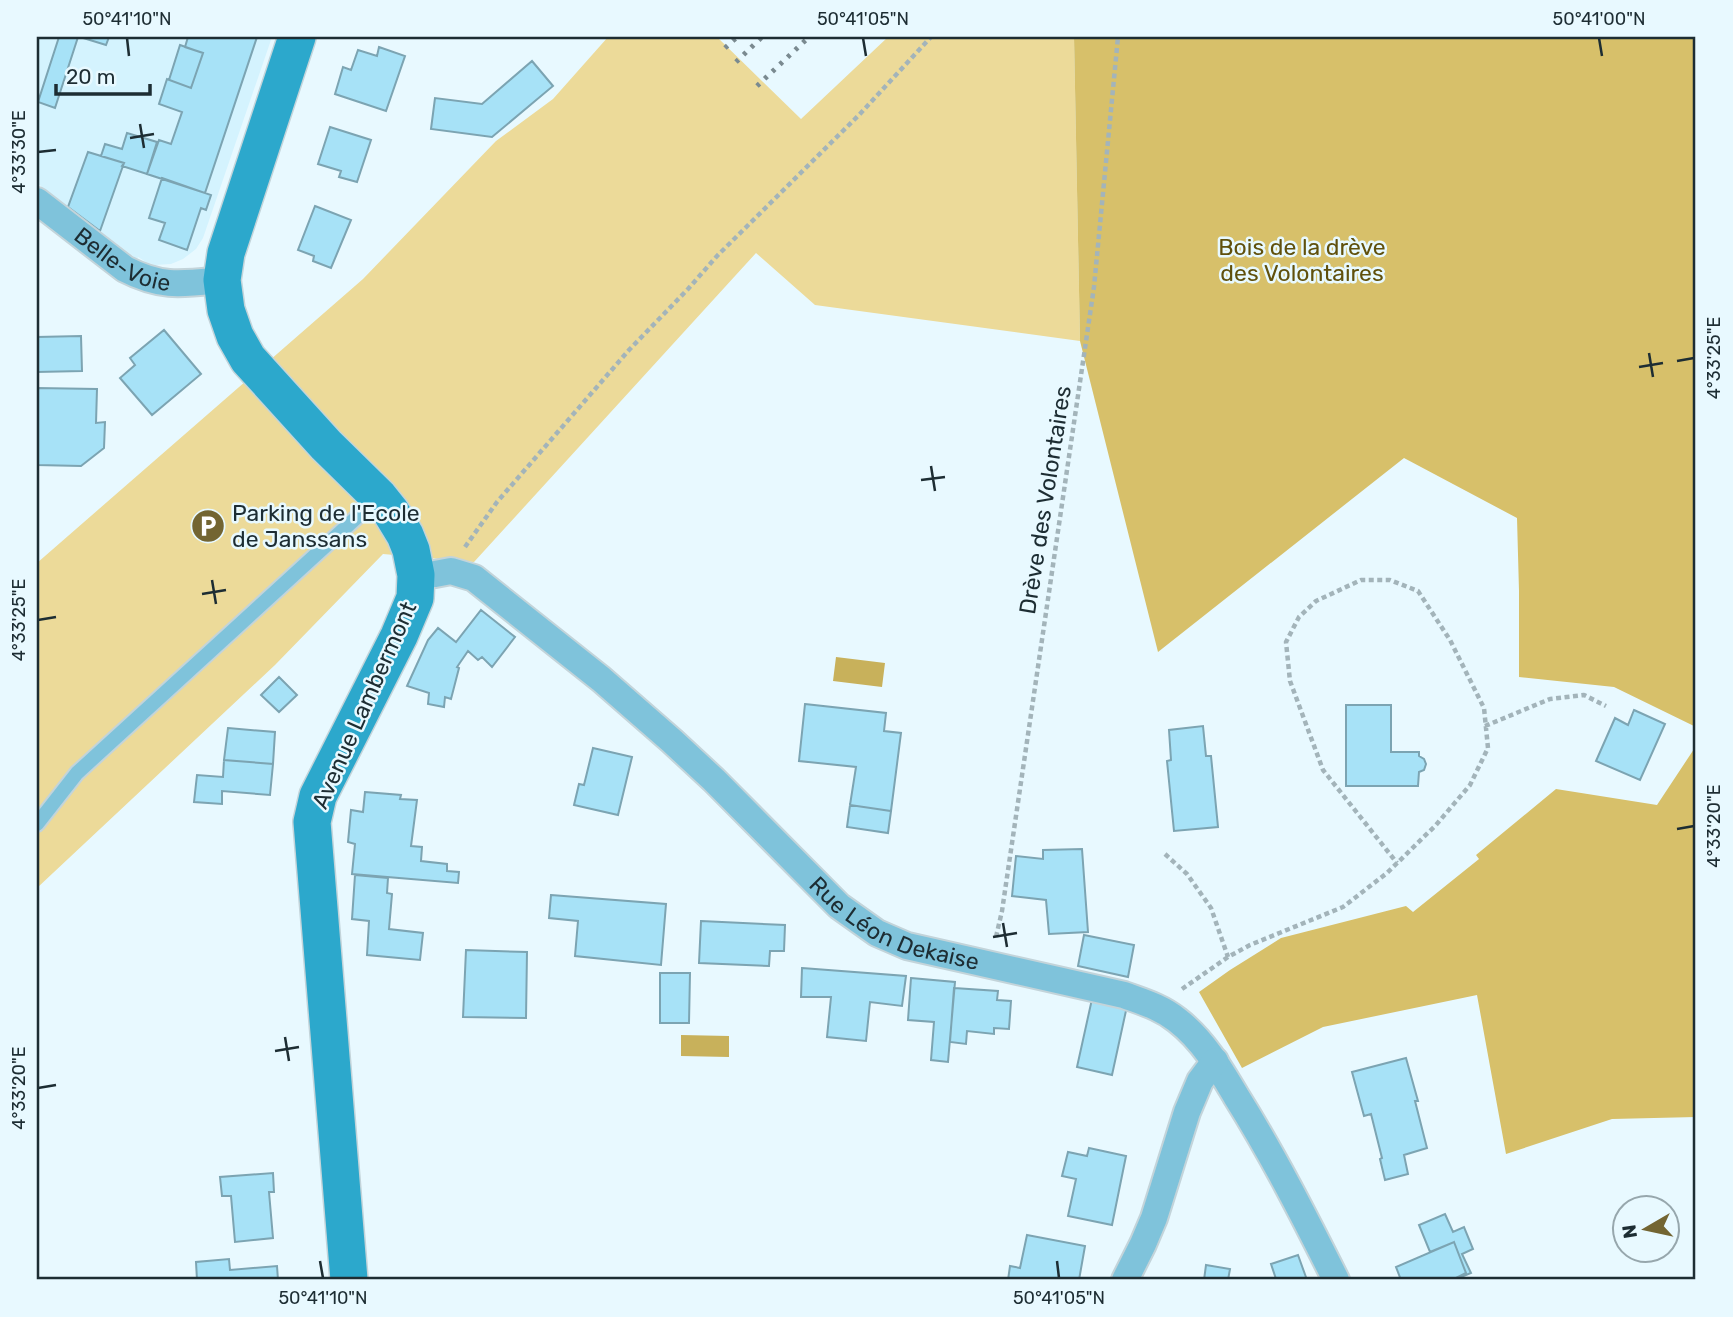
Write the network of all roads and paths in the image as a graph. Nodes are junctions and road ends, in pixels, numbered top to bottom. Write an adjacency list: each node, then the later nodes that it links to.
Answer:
1 (297, 37): 5 (street, Avenue Lambermont)
2 (931, 37): 7 (path)
3 (1118, 37): 14 (path, Drève des Volontaires)
4 (37, 201): 5 (street, Belle-Voie)
5 (222, 280): 6 (street, Avenue Lambermont)
6 (379, 497): 7 (street, Avenue Lambermont); 10 (lane)
7 (434, 573): 14 (street, Rue Léon Dekaise); 17 (street, Avenue Lambermont)
8 (1606, 706): 9 (path)
9 (1485, 726): 12 (path); 12 (path)
10 (37, 824)
11 (1165, 854): 13 (path)
12 (1397, 863): 13 (path)
13 (1228, 957): 15 (path)
14 (990, 965): 15 (street, Rue Léon Dekaise)
15 (1158, 1007): 16 (street, Rue Léon Dekaise)
16 (1215, 1061): 18 (street); 19 (street, Rue Léon Dekaise)
17 (349, 1280)
18 (1125, 1280)
19 (1336, 1280)

